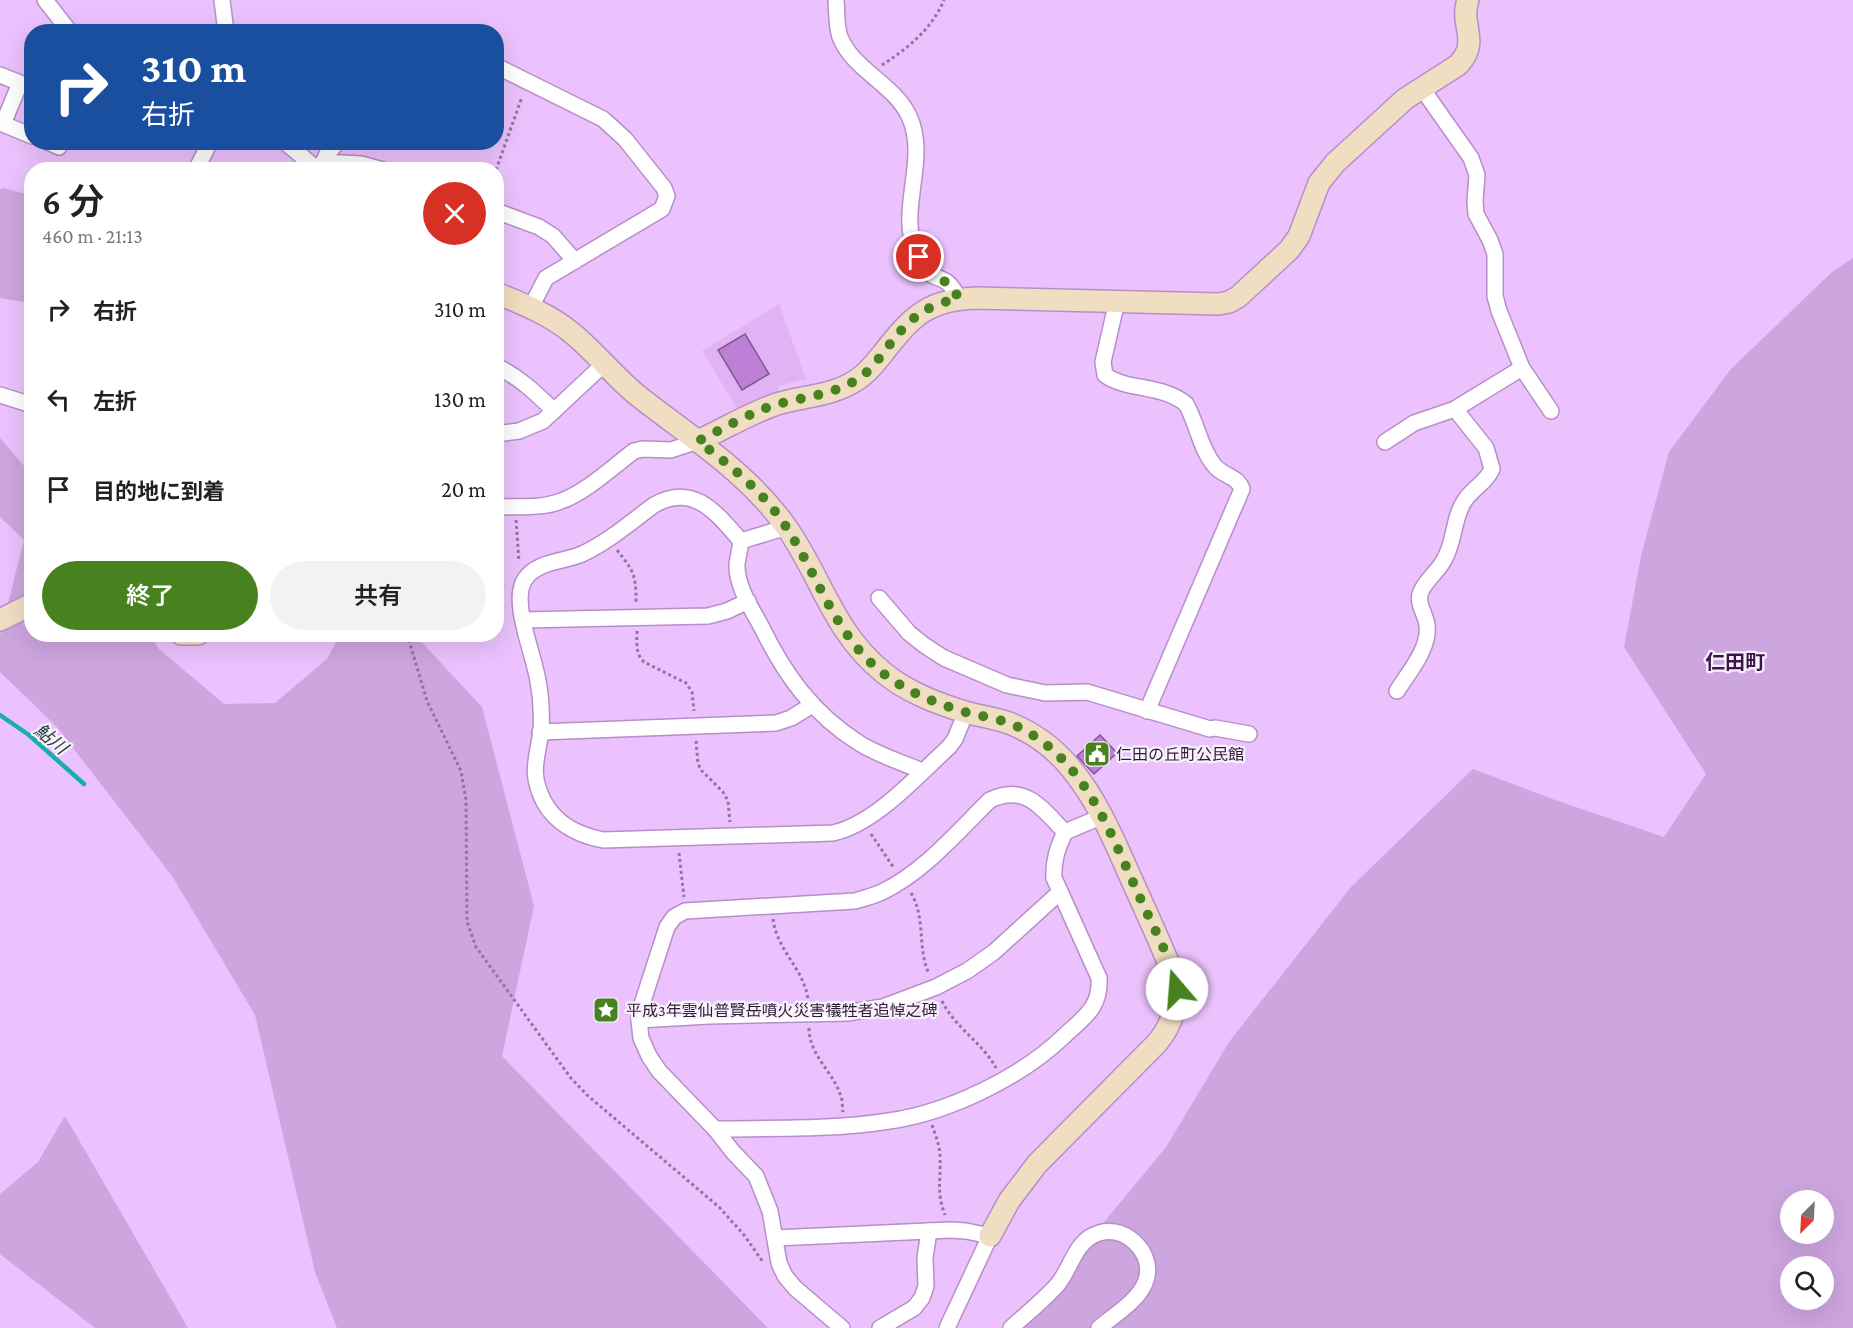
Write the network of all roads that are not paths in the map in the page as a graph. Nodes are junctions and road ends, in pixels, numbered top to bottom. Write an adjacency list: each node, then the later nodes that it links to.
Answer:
1 (45, 0): 5 (street)
2 (222, 0): 6 (street)
3 (836, 0): 16 (street)
4 (1464, 5): 9 (street)
5 (64, 24)
6 (225, 24)
7 (504, 70): 14 (street)
8 (0, 75): 10 (street)
9 (1421, 87): 17 (street); 20 (street)
10 (24, 133)
11 (296, 150): 12 (street)
12 (313, 162)
13 (504, 214): 14 (street)
14 (575, 261): 18 (street)
15 (504, 296): 18 (street)
16 (959, 298): 17 (street); 28 (street)
17 (1117, 302): 40 (street)
18 (531, 307): 19 (street)
19 (604, 364): 25 (street); 28 (street)
20 (1522, 368): 24 (street); 26 (street)
21 (504, 370): 25 (street)
22 (0, 395): 23 (street)
23 (24, 402)
24 (1455, 409): 29 (street); 38 (street)
25 (554, 411): 27 (street)
26 (1551, 411)
27 (504, 432)
28 (698, 441): 30 (street); 31 (street)
29 (1385, 442)
30 (504, 507)
31 (787, 527): 32 (street); 41 (street)
32 (741, 541): 34 (street); 37 (street)
33 (879, 598): 40 (street)
34 (748, 601): 37 (street); 39 (street)
35 (24, 608): 36 (street)
36 (0, 620)
37 (523, 620): 42 (street)
38 (1397, 690)
39 (812, 705): 42 (street); 44 (street)
40 (1147, 711): 43 (street)
41 (966, 712): 44 (street); 45 (street)
42 (540, 732): 44 (street)
43 (1249, 734)
44 (921, 771)
45 (1103, 816): 46 (street); 51 (street)
46 (1065, 832): 47 (street); 48 (street)
47 (1060, 892): 48 (street); 49 (street)
48 (639, 1020): 49 (street)
49 (715, 1129): 52 (street)
50 (929, 1231): 51 (street); 52 (street); 54 (street)
51 (990, 1236): 55 (street)
52 (775, 1238): 53 (street)
53 (842, 1328)
54 (880, 1328)
55 (947, 1328)
56 (1011, 1328): 57 (street)
57 (1099, 1328)

